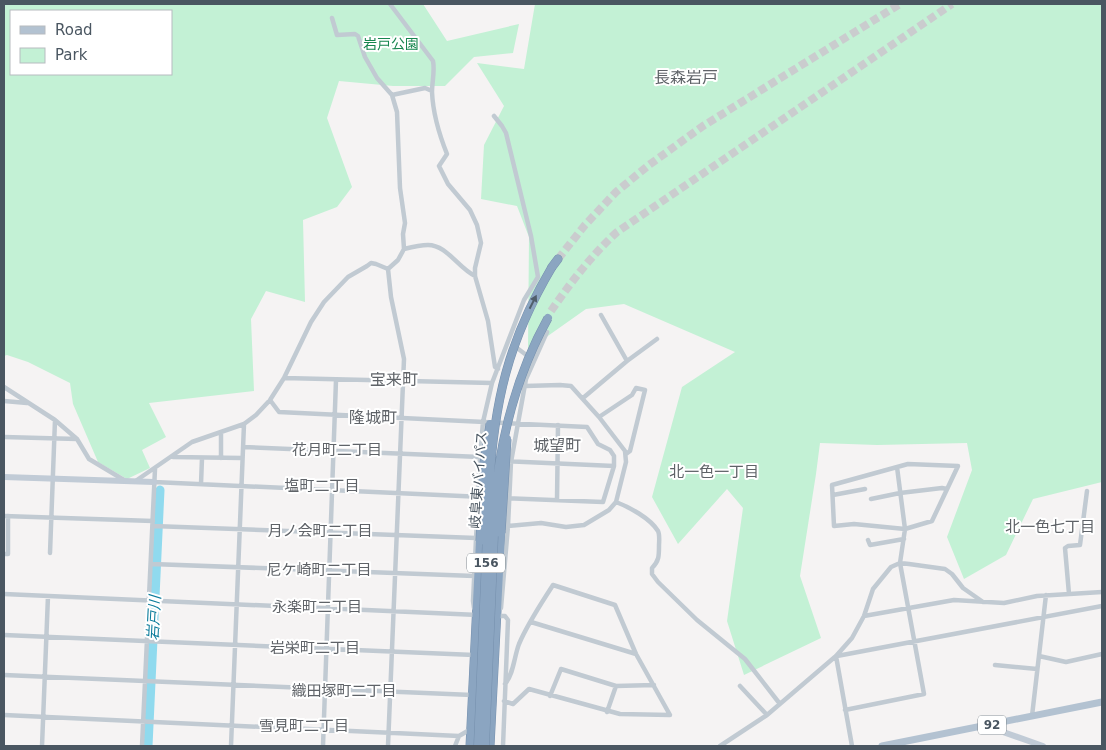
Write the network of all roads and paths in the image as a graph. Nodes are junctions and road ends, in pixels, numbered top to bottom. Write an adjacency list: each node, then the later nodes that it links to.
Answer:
1 (390, 4): 3 (street)
2 (332, 18): 4 (street)
3 (432, 91): 4 (street); 9 (street)
4 (392, 94): 6 (street)
5 (494, 116): 14 (street)
6 (404, 249): 8 (street); 9 (street)
7 (558, 260): 20 (highway, 岐阜東バイパス / 156, one-way to 7, bridge)
8 (388, 269): 18 (street); 21 (street)
9 (475, 276): 17 (street)
10 (550, 315): 29 (highway, 岐阜東バイパス / 156, bridge)
11 (601, 315): 16 (street)
12 (547, 332): 15 (street)
13 (657, 340): 16 (street)
14 (509, 341): 15 (street); 17 (street)
15 (534, 361): 23 (street)
16 (627, 361): 25 (street)
17 (498, 369): 22 (street)
18 (284, 378): 19 (street); 26 (street)
19 (336, 380): 21 (street); 30 (street)
20 (503, 380): 82 (highway, 156, bridge); 160 (highway, 岐阜東バイパス / 156, bridge)
21 (403, 382): 22 (street); 32 (street)
22 (492, 383): 34 (street)
23 (525, 386): 25 (street); 35 (street)
24 (4, 387): 28 (street)
25 (583, 398): 31 (street)
26 (270, 400): 30 (street); 36 (street)
27 (4, 401): 28 (street)
28 (29, 403): 33 (street)
29 (512, 403): 106 (highway, 156, bridge); 161 (highway, 岐阜東バイパス / 156, bridge)
30 (335, 415): 32 (street); 43 (street)
31 (599, 417): 45 (street); 45 (street)
32 (401, 419): 34 (street); 44 (street)
33 (55, 420): 40 (street); 41 (street)
34 (483, 422): 35 (street); 47 (street)
35 (518, 423): 37 (street); 51 (street)
36 (244, 424): 38 (street); 42 (street)
37 (558, 425): 52 (street); 53 (street)
38 (221, 432): 46 (street); 49 (street)
39 (4, 437): 40 (street)
40 (55, 439): 41 (street); 57 (street)
41 (77, 439): 58 (street)
42 (243, 447): 43 (street); 50 (street)
43 (334, 451): 44 (street); 64 (street)
44 (400, 454): 47 (street); 66 (street)
45 (626, 454): 73 (street)
46 (173, 457): 48 (street); 55 (street)
47 (480, 457): 51 (street); 69 (street)
48 (202, 458): 49 (street); 60 (street)
49 (221, 458): 50 (street)
50 (242, 458): 61 (street)
51 (511, 462): 52 (street); 70 (street)
52 (558, 464): 53 (street); 72 (street)
53 (614, 466): 72 (street)
54 (897, 467): 63 (street); 67 (street); 68 (street)
55 (155, 469): 58 (street); 59 (street)
56 (4, 477): 57 (street)
57 (53, 480): 58 (street); 75 (street)
58 (131, 482): 59 (street)
59 (154, 482): 60 (street); 76 (street)
60 (201, 484): 61 (street)
61 (242, 486): 64 (street); 78 (street)
62 (865, 489): 68 (street)
63 (947, 489): 67 (street); 79 (street)
64 (332, 490): 66 (street); 80 (street)
65 (1087, 491): 95 (street)
66 (398, 493): 69 (street); 81 (street)
67 (900, 493): 71 (street); 79 (street)
68 (833, 495): 79 (street)
69 (478, 497): 70 (street); 82 (street)
70 (509, 498): 72 (street); 77 (street)
71 (871, 499)
72 (556, 500)
73 (616, 502): 77 (street); 138 (street)
74 (6, 516): 75 (street); 86 (street)
75 (52, 518): 76 (street); 85 (street)
76 (153, 524): 78 (street); 88 (street)
77 (508, 526): 82 (street); 106 (street)
78 (240, 529): 80 (street); 89 (street)
79 (905, 529): 83 (street)
80 (331, 532): 81 (street); 90 (street)
81 (397, 535): 82 (street); 91 (street)
82 (478, 539): 92 (street); 105 (highway, 156)
83 (904, 539): 84 (street); 87 (street)
84 (868, 540)
85 (50, 553)
86 (4, 554)
87 (900, 563): 99 (street); 103 (street); 107 (street)
88 (152, 564): 89 (street); 98 (street)
89 (238, 567): 90 (street); 100 (street)
90 (329, 571): 91 (street); 102 (street)
91 (395, 573): 92 (street); 104 (street)
92 (474, 576): 105 (street)
93 (1102, 592): 95 (street)
94 (4, 594): 97 (street)
95 (1069, 594): 96 (street)
96 (1046, 595): 99 (street); 108 (street)
97 (48, 596): 98 (street); 111 (street)
98 (150, 600): 100 (street); 113 (street)
99 (983, 602): 103 (street)
100 (237, 604): 102 (street); 114 (street)
101 (1102, 606): 108 (street)
102 (328, 608): 104 (street); 115 (street)
103 (908, 609): 107 (street); 112 (street)
104 (394, 611): 105 (street); 116 (street)
105 (476, 615): 106 (street); 119 (highway, 156)
106 (497, 616): 127 (street); 162 (highway, 156)
107 (864, 616): 120 (street)
108 (1044, 617): 112 (street); 121 (street)
109 (530, 622): 117 (street); 117 (street); 127 (street)
110 (4, 635): 111 (street)
111 (46, 638): 113 (street); 125 (street)
112 (914, 641): 120 (street); 139 (street)
113 (148, 642): 114 (street); 126 (street)
114 (236, 645): 115 (street); 128 (street)
115 (326, 649): 116 (street); 132 (street)
116 (392, 652): 119 (street); 133 (street)
117 (636, 654): 129 (street)
118 (1102, 654): 121 (street)
119 (474, 655): 134 (highway, 156)
120 (836, 656): 138 (street); 139 (street)
121 (1039, 656): 123 (street)
122 (995, 665): 123 (street)
123 (1037, 669): 143 (street)
124 (4, 675): 125 (street)
125 (45, 677): 126 (street); 144 (street)
126 (146, 681): 128 (street); 145 (street)
127 (505, 684): 136 (street)
128 (234, 685): 132 (street); 146 (street)
129 (654, 685): 130 (street); 140 (street)
130 (616, 686): 135 (street); 140 (street)
131 (740, 686): 142 (street)
132 (325, 689): 133 (street); 148 (street)
133 (390, 692): 134 (street); 150 (street)
134 (472, 695): 149 (highway, 156)
135 (550, 696): 136 (street); 140 (street)
136 (504, 701): 163 (street)
137 (1102, 702): 143 (main road, 92)
138 (780, 704): 142 (street)
139 (845, 710): 165 (street)
140 (607, 712)
141 (4, 715): 144 (street)
142 (767, 715): 164 (street)
143 (1032, 716): 147 (main road, 92)
144 (43, 717): 145 (street); 153 (street)
145 (145, 721): 146 (street); 154 (street)
146 (233, 725): 148 (street); 155 (street)
147 (986, 726): 152 (street); 166 (main road, 92)
148 (323, 729): 150 (street); 156 (street)
149 (471, 729): 151 (street); 159 (highway, 156)
150 (388, 731): 151 (street); 157 (street)
151 (459, 736): 158 (street)
152 (1029, 744): 167 (street)
153 (42, 746)
154 (142, 746)
155 (231, 746)
156 (323, 746)
157 (388, 746)
158 (455, 746)
159 (470, 746)
160 (478, 746)
161 (485, 746)
162 (490, 746)
163 (503, 746)
164 (720, 746)
165 (852, 746)
166 (882, 746)
167 (1043, 746)

